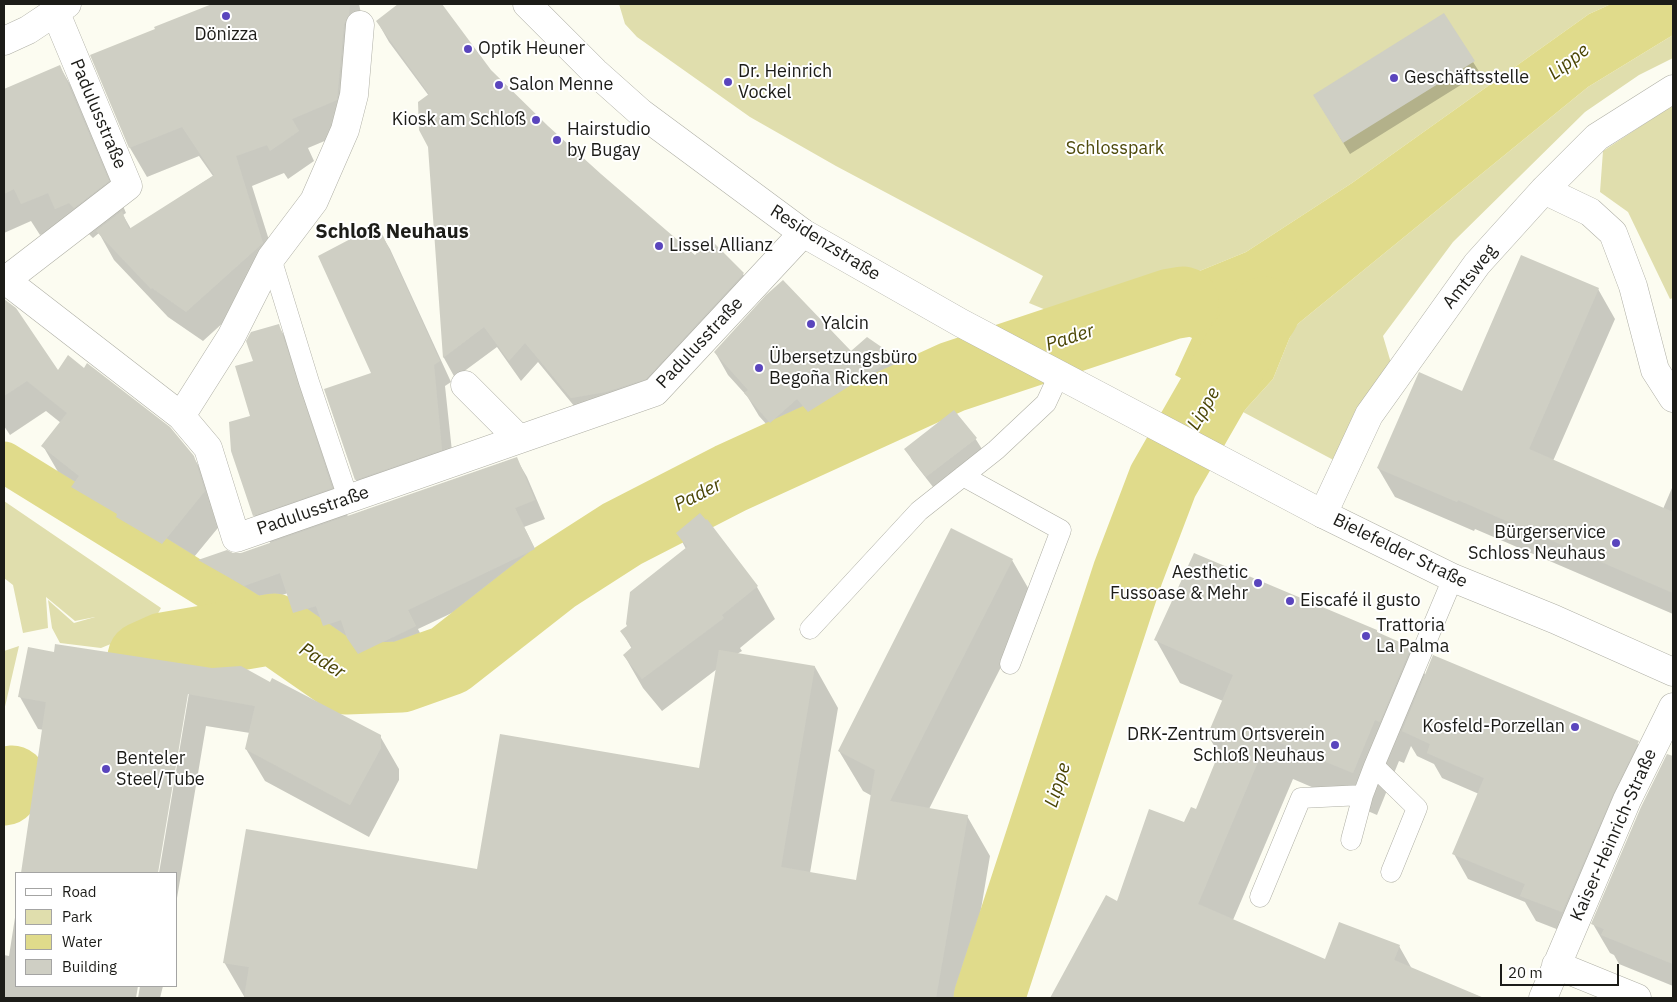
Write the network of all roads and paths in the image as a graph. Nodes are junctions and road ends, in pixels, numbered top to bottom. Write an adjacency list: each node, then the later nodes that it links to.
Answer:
1 (527, 4): 7 (street, Residenzstraße)
2 (61, 7): 4 (street); 9 (street, Padulusstraße)
3 (360, 26): 8 (street)
4 (4, 41)
5 (1673, 89): 6 (street, Amtsweg)
6 (1544, 190): 12 (street); 18 (street, Amtsweg)
7 (803, 233): 10 (street, Residenzstraße); 15 (street, Padulusstraße)
8 (271, 258): 14 (street); 17 (lane)
9 (5, 280): 14 (street, Padulusstraße)
10 (1055, 372): 13 (street, Residenzstraße); 16 (lane)
11 (465, 385): 15 (street)
12 (1673, 398)
13 (1135, 414): 18 (street, Bielefelder Straße)
14 (181, 416): 17 (street, Padulusstraße)
15 (519, 439): 17 (street, Padulusstraße)
16 (963, 476): 20 (lane); 21 (lane)
17 (348, 498)
18 (1323, 514): 19 (street, Bielefelder Straße)
19 (1452, 578): 22 (street, Bielefelder Straße); 24 (lane)
20 (810, 629)
21 (1010, 664)
22 (1673, 672)
23 (1673, 707): 29 (street, Kaiser-Heinrich-Straße)
24 (1374, 766): 25 (lane); 27 (lane)
25 (1363, 795): 26 (lane); 28 (lane)
26 (1351, 840)
27 (1391, 872)
28 (1260, 897)
29 (1556, 965): 30 (street, Kaiser-Heinrich-Straße); 31 (street)
30 (1543, 998)
31 (1637, 998)

